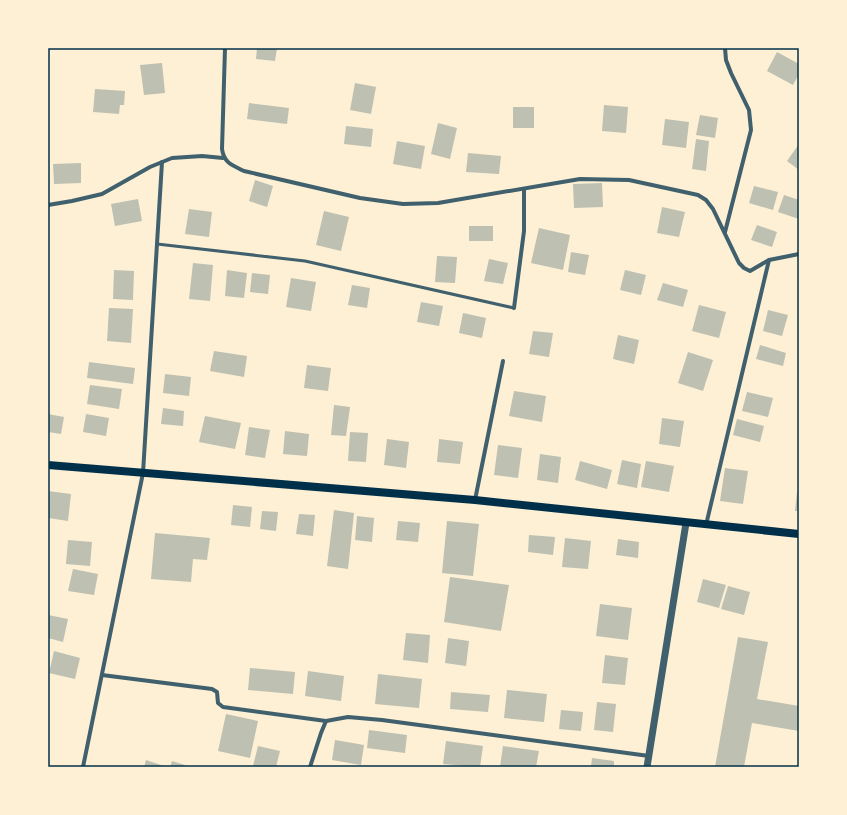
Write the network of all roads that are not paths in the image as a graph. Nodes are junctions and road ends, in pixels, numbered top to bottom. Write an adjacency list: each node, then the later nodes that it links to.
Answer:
1 (225, 48): 3 (street)
2 (725, 48): 7 (street)
3 (223, 158): 4 (street); 5 (street)
4 (162, 162): 6 (street); 8 (street)
5 (524, 189): 7 (street); 11 (street)
6 (48, 205)
7 (725, 233): 10 (street)
8 (157, 244): 11 (lane); 14 (street)
9 (799, 254): 10 (street)
10 (769, 260): 17 (street)
11 (514, 308)
12 (503, 361): 15 (street)
13 (48, 465): 14 (main road)
14 (143, 472): 15 (main road); 19 (street)
15 (475, 500): 16 (main road)
16 (686, 523): 17 (main road); 21 (street)
17 (706, 525): 18 (main road)
18 (799, 534)
19 (102, 675): 20 (street); 22 (street)
20 (326, 721): 21 (street); 23 (street)
21 (649, 756): 24 (street)
22 (83, 767)
23 (310, 767)
24 (647, 767)

